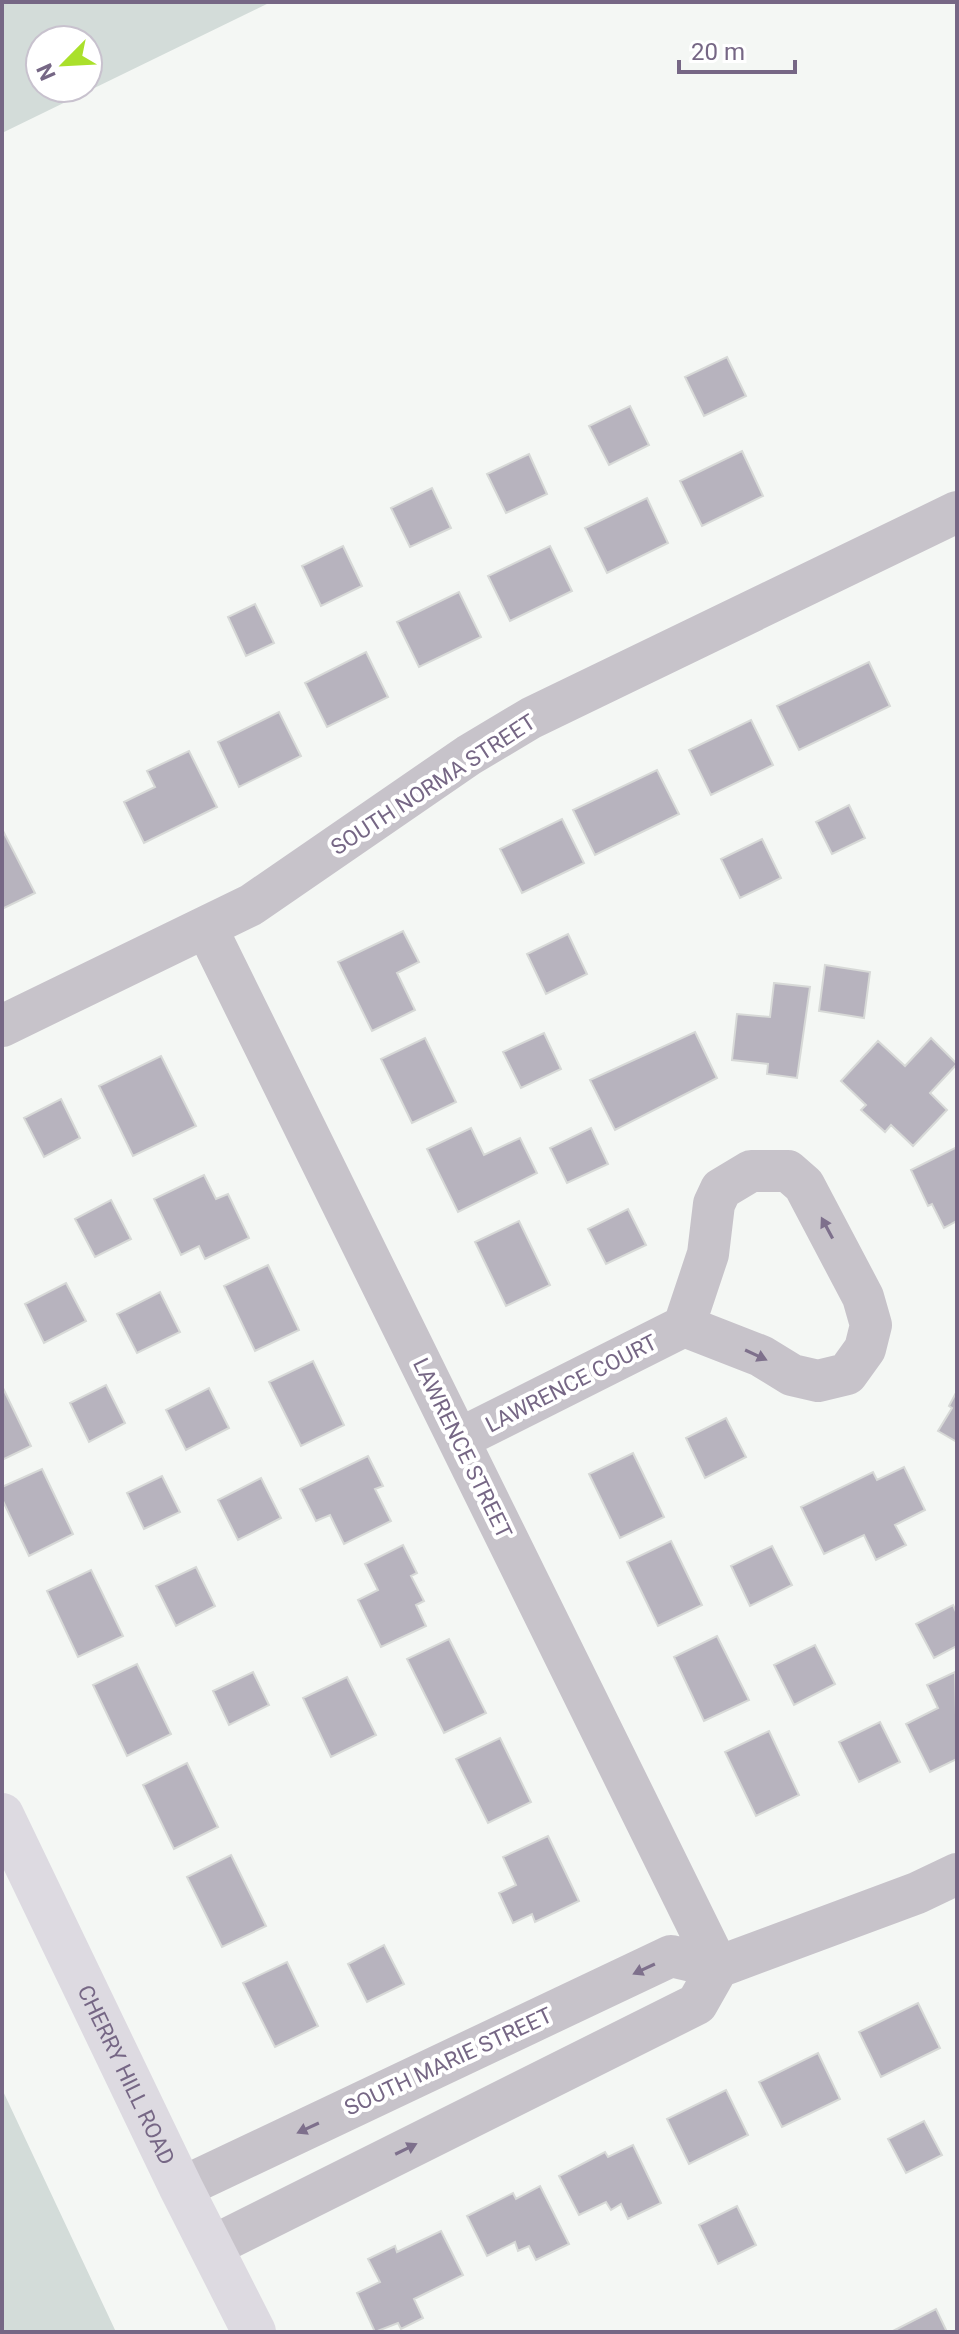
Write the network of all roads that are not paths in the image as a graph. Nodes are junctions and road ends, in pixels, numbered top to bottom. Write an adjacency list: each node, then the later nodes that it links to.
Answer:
1 (957, 512): 2 (street, SOUTH NORMA STREET)
2 (207, 929): 3 (street, SOUTH NORMA STREET); 5 (street, LAWRENCE STREET)
3 (2, 1026)
4 (684, 1326): 4 (street, LAWRENCE COURT, one-way to 4); 5 (street, LAWRENCE COURT)
5 (459, 1439): 8 (street, LAWRENCE STREET)
6 (2, 1815): 9 (main road, CHERRY HILL ROAD)
7 (957, 1874): 8 (street)
8 (718, 1967): 9 (street, SOUTH MARIE STREET, one-way to 9); 10 (street, one-way to 8)
9 (181, 2188): 10 (main road, CHERRY HILL ROAD)
10 (211, 2247): 11 (main road, CHERRY HILL ROAD)
11 (254, 2332)

